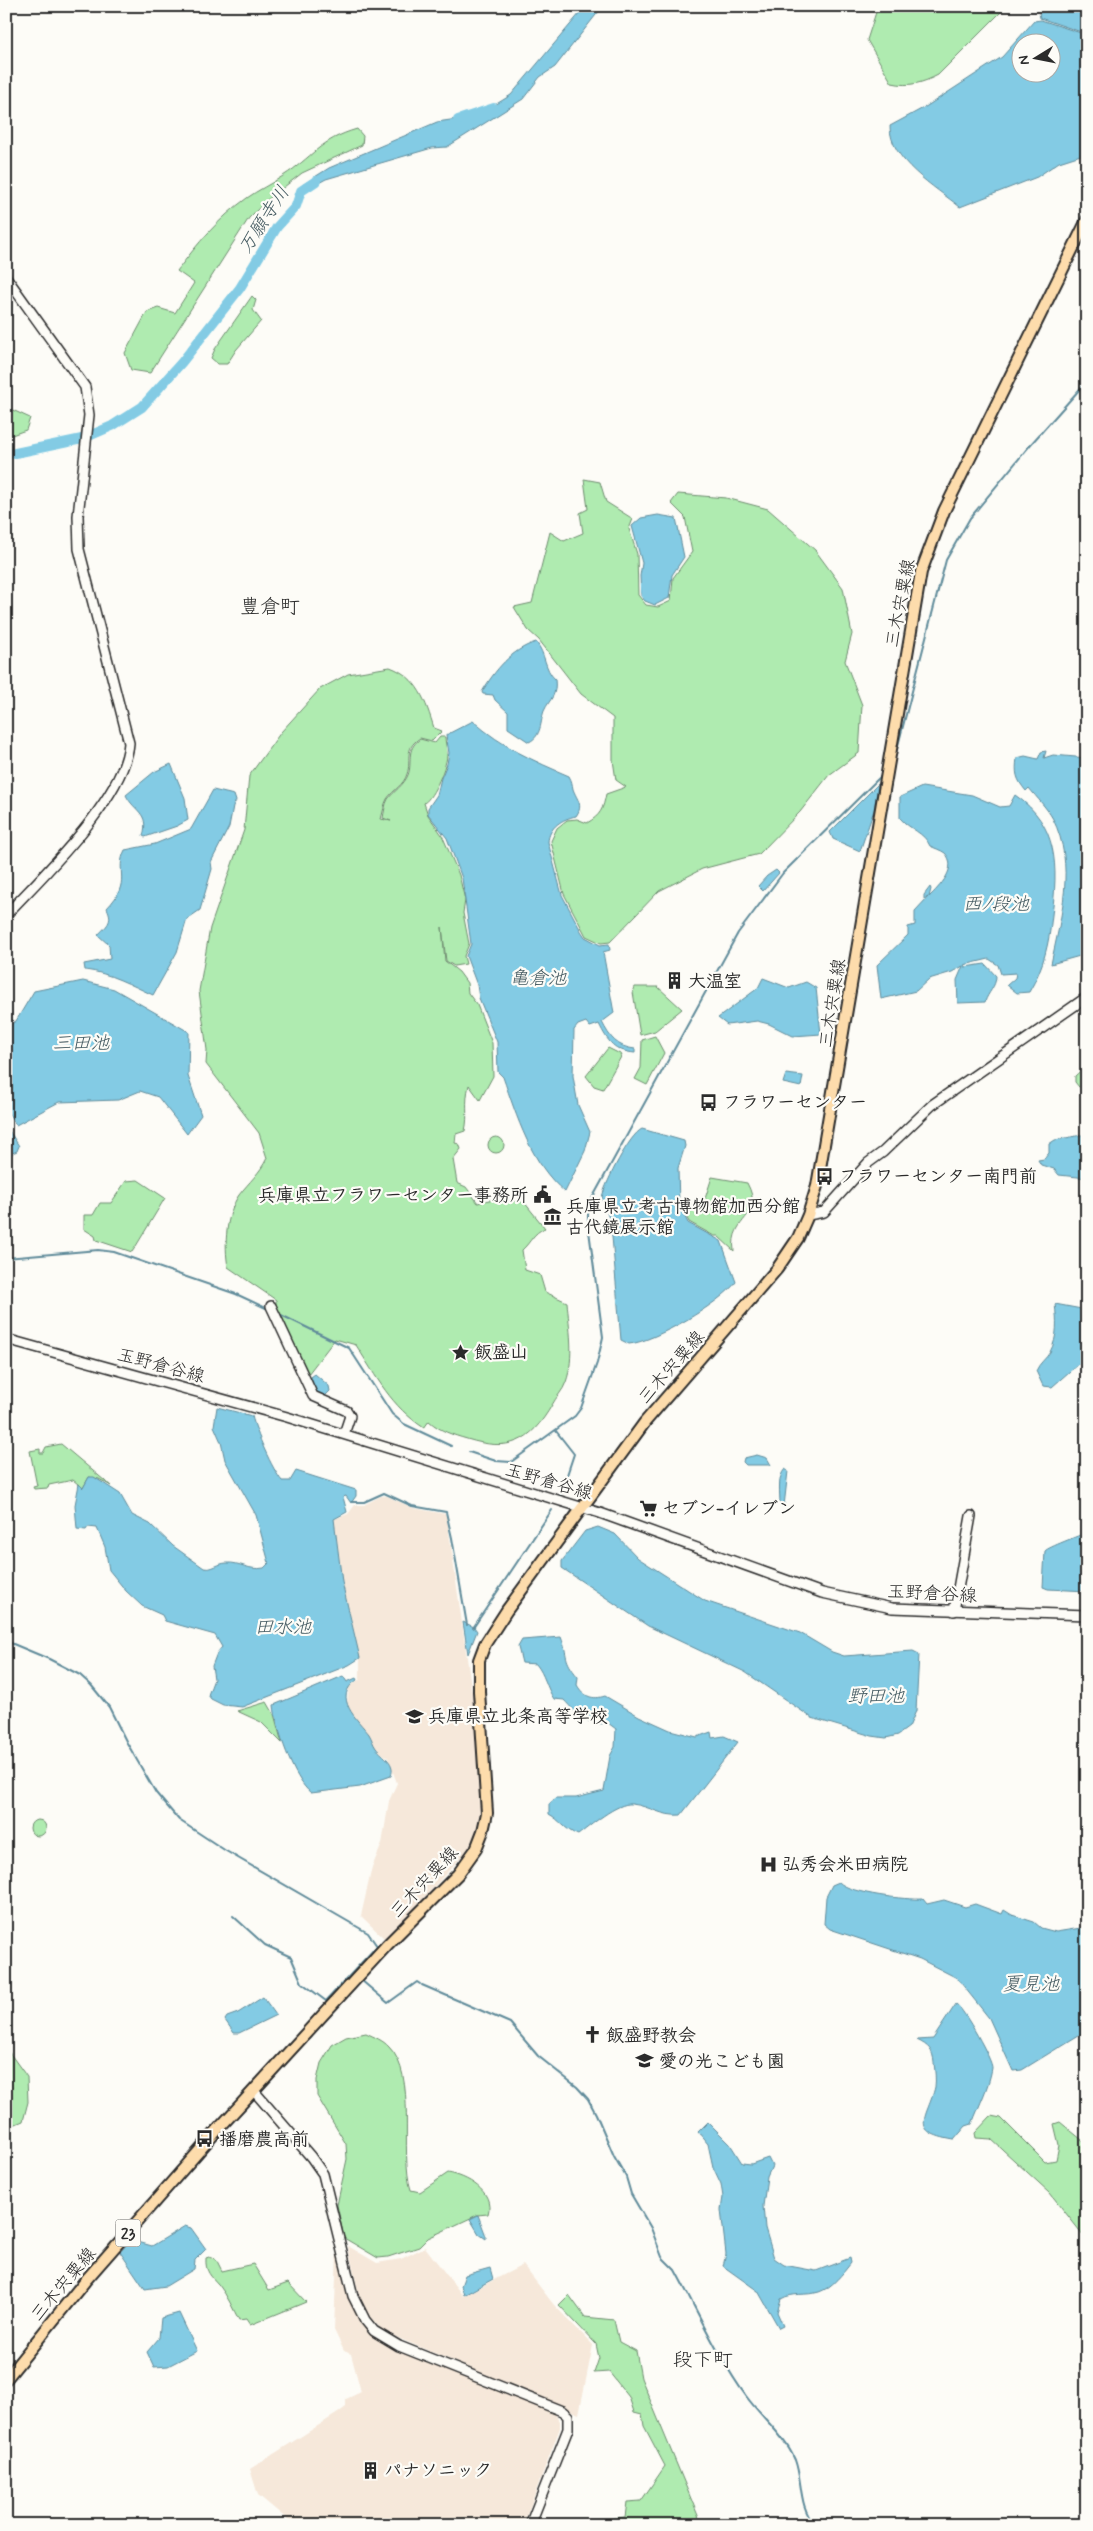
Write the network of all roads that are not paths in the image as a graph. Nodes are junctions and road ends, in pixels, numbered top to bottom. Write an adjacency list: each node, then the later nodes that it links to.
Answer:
1 (1087, 220): 5 (main road, 三木宍粟線 / 23)
2 (6, 277): 3 (street)
3 (6, 916)
4 (1087, 997): 5 (street)
5 (808, 1215): 9 (main road, 三木宍粟線 / 23)
6 (271, 1306): 8 (street)
7 (6, 1339): 9 (street, 玉野倉谷線)
8 (345, 1431)
9 (583, 1509): 11 (street, 玉野倉谷線); 13 (main road, 三木宍粟線 / 23)
10 (971, 1516): 11 (street)
11 (954, 1611): 12 (street, 玉野倉谷線)
12 (1087, 1615)
13 (254, 2091): 14 (main road, 三木宍粟線 / 23); 15 (street)
14 (6, 2379)
15 (530, 2525)

